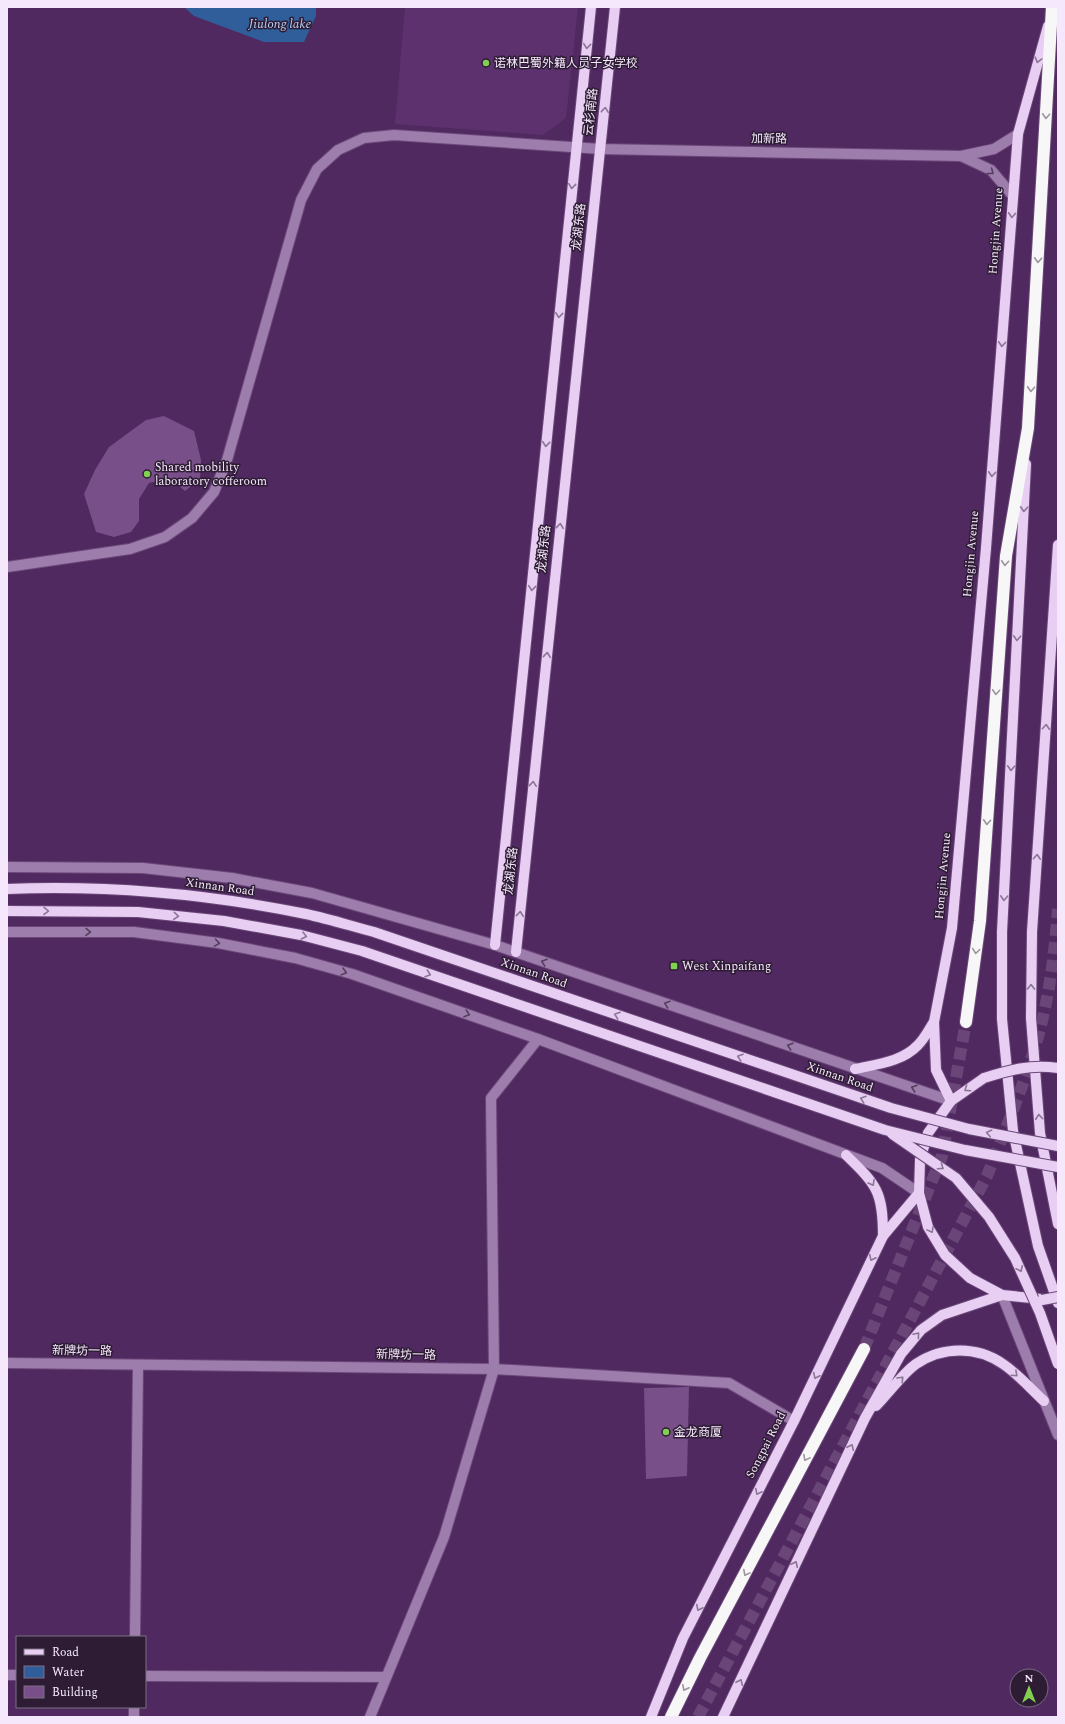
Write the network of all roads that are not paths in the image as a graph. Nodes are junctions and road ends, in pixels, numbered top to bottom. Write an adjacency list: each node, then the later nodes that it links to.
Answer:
1 (591, 7): 5 (main road, 云杉南路, one-way to 5)
2 (615, 7): 6 (main road, 云杉南路, one-way to 2)
3 (1052, 8): 4 (main road, Hongjin Avenue, one-way to 4); 9 (highway, Hongjin Avenue, one-way to 9)
4 (1018, 134): 7 (street); 8 (main road, Hongjin Avenue)
5 (576, 147): 6 (street, 加新路); 11 (street, 加新路); 16 (main road, 龙湖东路, one-way to 16)
6 (601, 149): 7 (street, 加新路); 17 (main road, 龙湖东路, one-way to 6)
7 (962, 156): 8 (street, one-way to 8)
8 (1013, 196): 18 (main road, Hongjin Avenue, one-way to 18)
9 (1028, 428): 19 (highway, Hongjin Avenue, one-way to 19); 33 (main road, Hongjin Avenue, one-way to 33)
10 (1058, 545): 29 (main road, one-way to 10)
11 (7, 567)
12 (7, 866): 16 (street, Xinnan Road)
13 (7, 889): 25 (main road, Xinnan Road, one-way to 13, bridge)
14 (7, 911): 24 (main road, one-way to 24, bridge)
15 (7, 932): 20 (street, one-way to 20)
16 (496, 945): 17 (street, Xinnan Road)
17 (516, 952): 22 (street, Xinnan Road, one-way to 17)
18 (934, 1022): 22 (main road); 23 (main road, Hongjin Avenue)
19 (966, 1022)
20 (538, 1039): 26 (street); 38 (street)
21 (1058, 1068): 23 (main road, one-way to 23, bridge)
22 (855, 1069): 23 (street, Xinnan Road, one-way to 22)
23 (950, 1100): 28 (main road)
24 (885, 1130): 27 (main road, bridge); 36 (main road, one-way to 36, bridge)
25 (1058, 1146)
26 (846, 1155): 28 (street); 30 (main road, one-way to 30)
27 (1058, 1167)
28 (919, 1193): 30 (main road, Songpai Road); 31 (main road, one-way to 31)
29 (1058, 1224)
30 (882, 1236): 41 (main road, Songpai Road, one-way to 41)
31 (1002, 1295): 32 (main road, bridge); 39 (street); 40 (main road, one-way to 31)
32 (1058, 1297)
33 (1058, 1303)
34 (864, 1350): 48 (highway, one-way to 48)
35 (7, 1363): 37 (street, 新牌坊一路)
36 (1058, 1364)
37 (138, 1365): 38 (street, 新牌坊一路); 43 (street)
38 (494, 1369): 41 (street, 新牌坊一路); 45 (street)
39 (1044, 1401): 40 (main road, one-way to 39); 42 (street)
40 (865, 1418): 49 (main road, one-way to 40)
41 (794, 1421): 47 (main road, Songpai Road, one-way to 47)
42 (1058, 1435)
43 (135, 1636)
44 (146, 1676): 45 (street)
45 (386, 1677): 46 (street)
46 (370, 1717)
47 (651, 1717)
48 (671, 1717)
49 (723, 1717)

